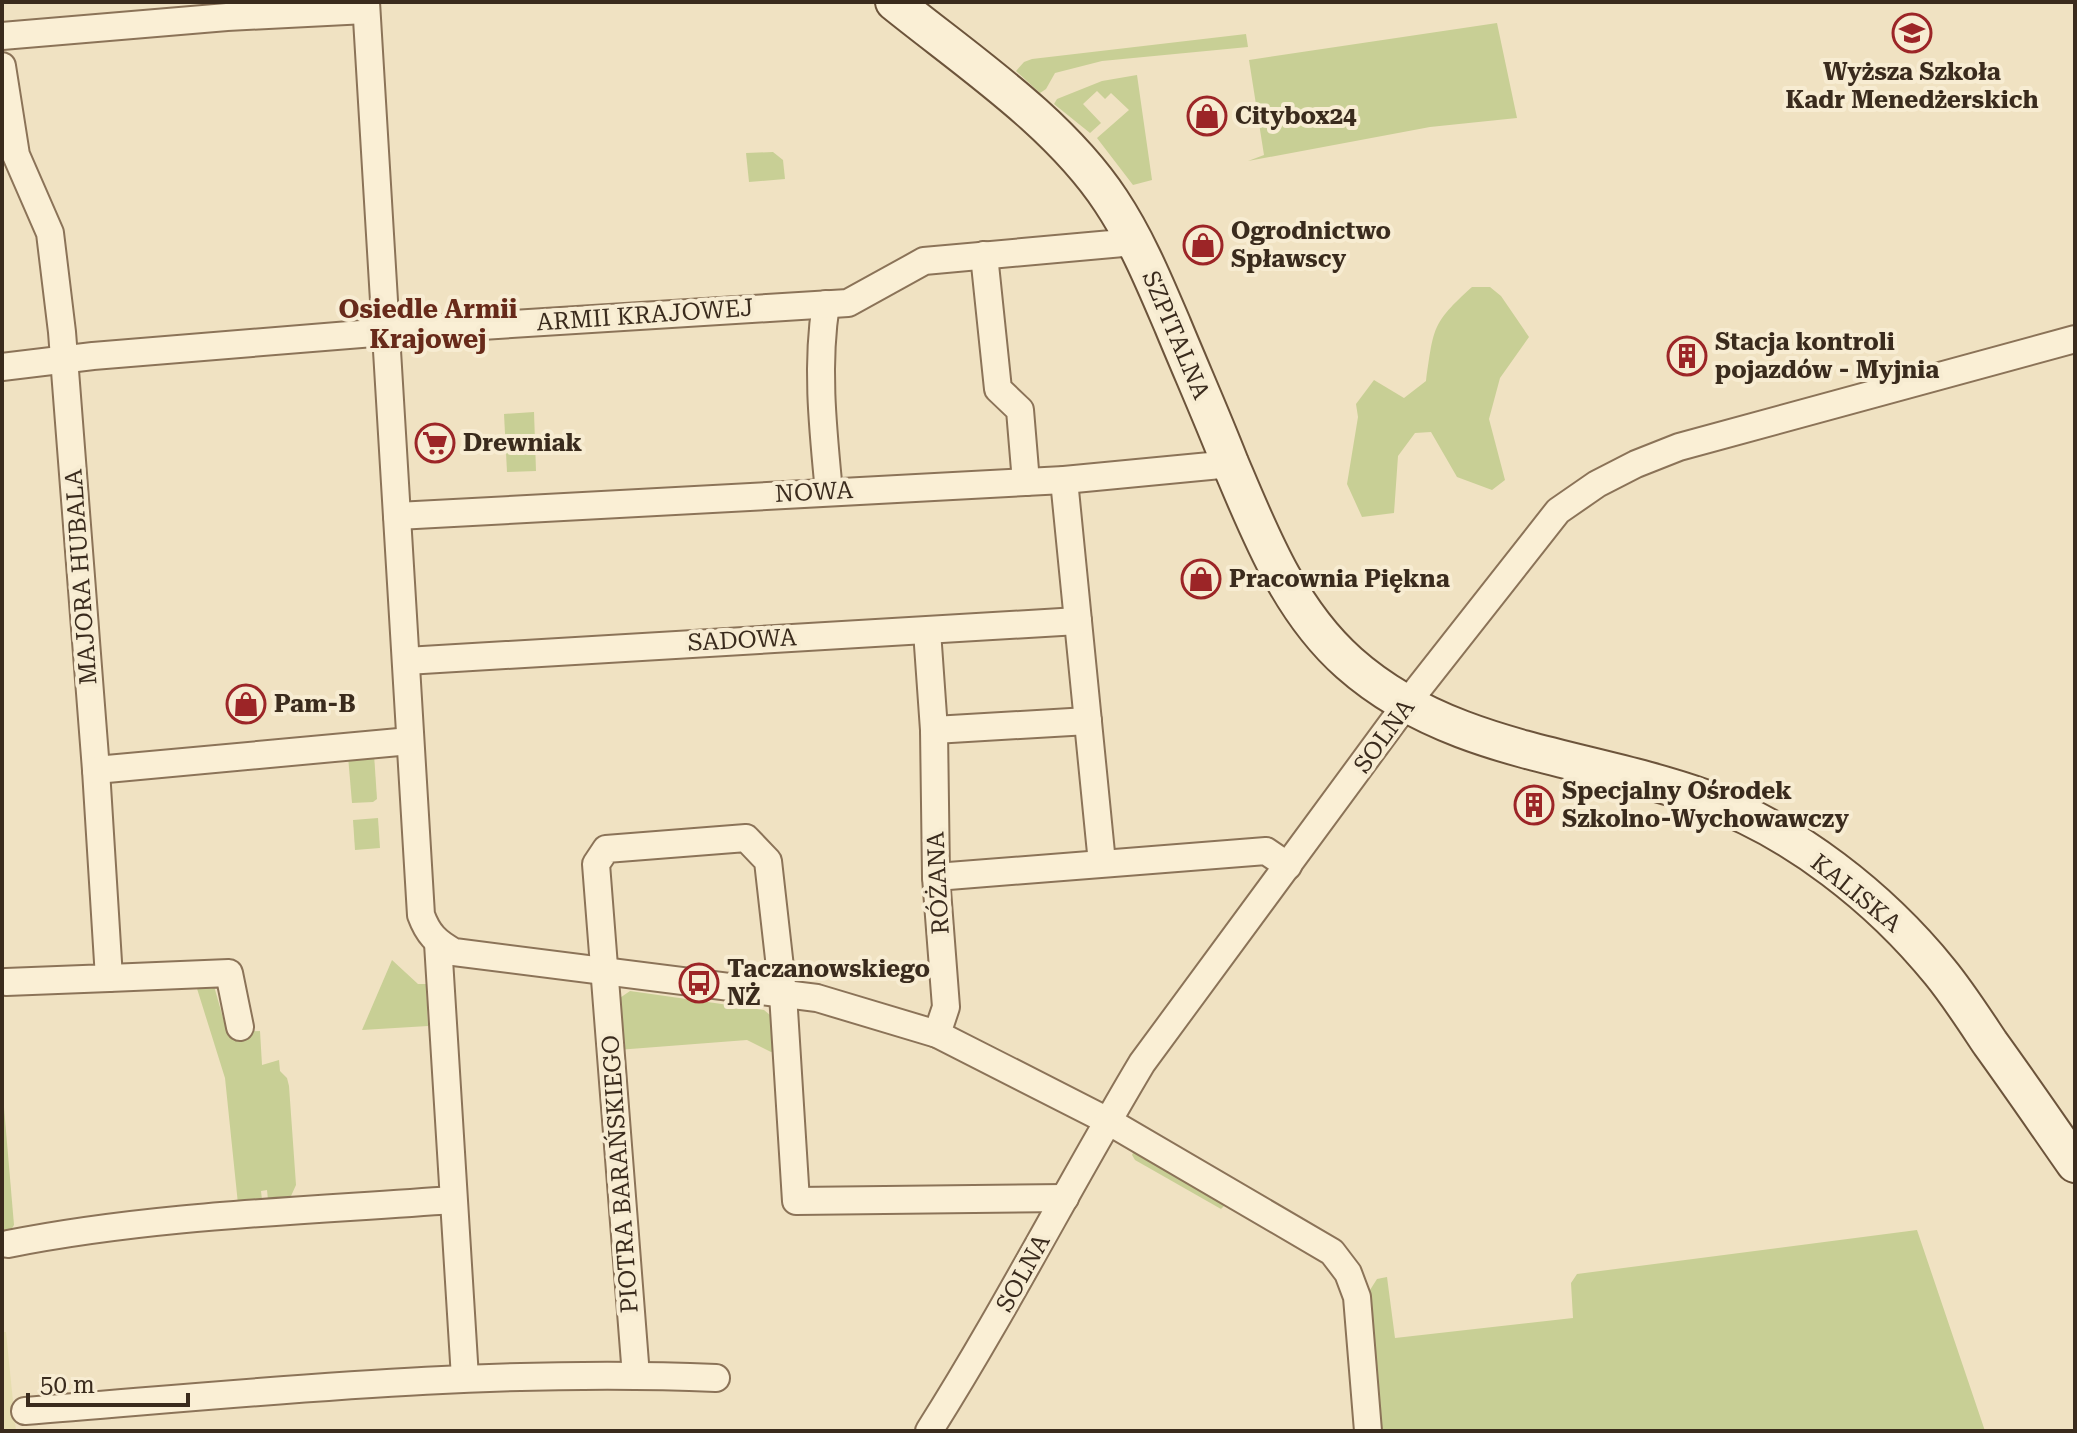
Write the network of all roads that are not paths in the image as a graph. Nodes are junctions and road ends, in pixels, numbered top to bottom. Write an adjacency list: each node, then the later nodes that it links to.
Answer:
1 (894, 2): 6 (street, SZPITALNA)
2 (366, 6): 3 (street); 9 (street)
3 (226, 10): 4 (street)
4 (2, 36)
5 (2, 66): 11 (street, MAJORA HUBALA)
6 (1134, 242): 7 (street, ARMII KRAJOWEJ); 13 (street, SZPITALNA)
7 (984, 255): 8 (street, ARMII KRAJOWEJ); 15 (street)
8 (826, 304): 9 (street, ARMII KRAJOWEJ); 16 (street)
9 (386, 332): 11 (street, ARMII KRAJOWEJ); 17 (street)
10 (2075, 339): 21 (street, SOLNA)
11 (65, 359): 12 (street, ARMII KRAJOWEJ); 25 (street, MAJORA HUBALA)
12 (2, 367)
13 (1231, 464): 14 (street, NOWA); 21 (street, SZPITALNA)
14 (1064, 480): 15 (street, NOWA); 18 (street)
15 (1026, 482): 16 (street, NOWA)
16 (829, 492): 17 (street, NOWA)
17 (397, 516): 20 (street)
18 (1078, 621): 19 (street, SADOWA); 22 (street)
19 (927, 631): 20 (street, SADOWA); 23 (street, RÓŻANA)
20 (406, 661): 24 (street)
21 (1407, 703): 27 (street, SOLNA); 37 (street, KALISKA)
22 (1088, 721): 23 (street); 26 (street)
23 (934, 730): 28 (street, RÓŻANA)
24 (410, 741): 25 (street); 29 (street)
25 (96, 770): 31 (street, MAJORA HUBALA)
26 (1102, 863): 27 (street); 28 (street)
27 (1288, 866): 36 (street, SOLNA)
28 (936, 877): 35 (street, RÓŻANA)
29 (438, 943): 30 (street); 39 (street)
30 (605, 972): 33 (street); 33 (street, PIOTRA BARAŃSKIEGO); 41 (street, PIOTRA BARAŃSKIEGO)
31 (109, 978): 32 (street); 34 (street)
32 (6, 982)
33 (783, 994): 35 (street); 38 (street)
34 (240, 1027)
35 (937, 1034): 36 (street)
36 (1108, 1121): 38 (street, SOLNA); 46 (street)
37 (2075, 1164)
38 (1065, 1198): 45 (street, SOLNA)
39 (452, 1200): 40 (street); 42 (street)
40 (8, 1244)
41 (636, 1376): 42 (street); 43 (street)
42 (465, 1378): 44 (street)
43 (716, 1378)
44 (25, 1411)
45 (929, 1431)
46 (1368, 1431)

